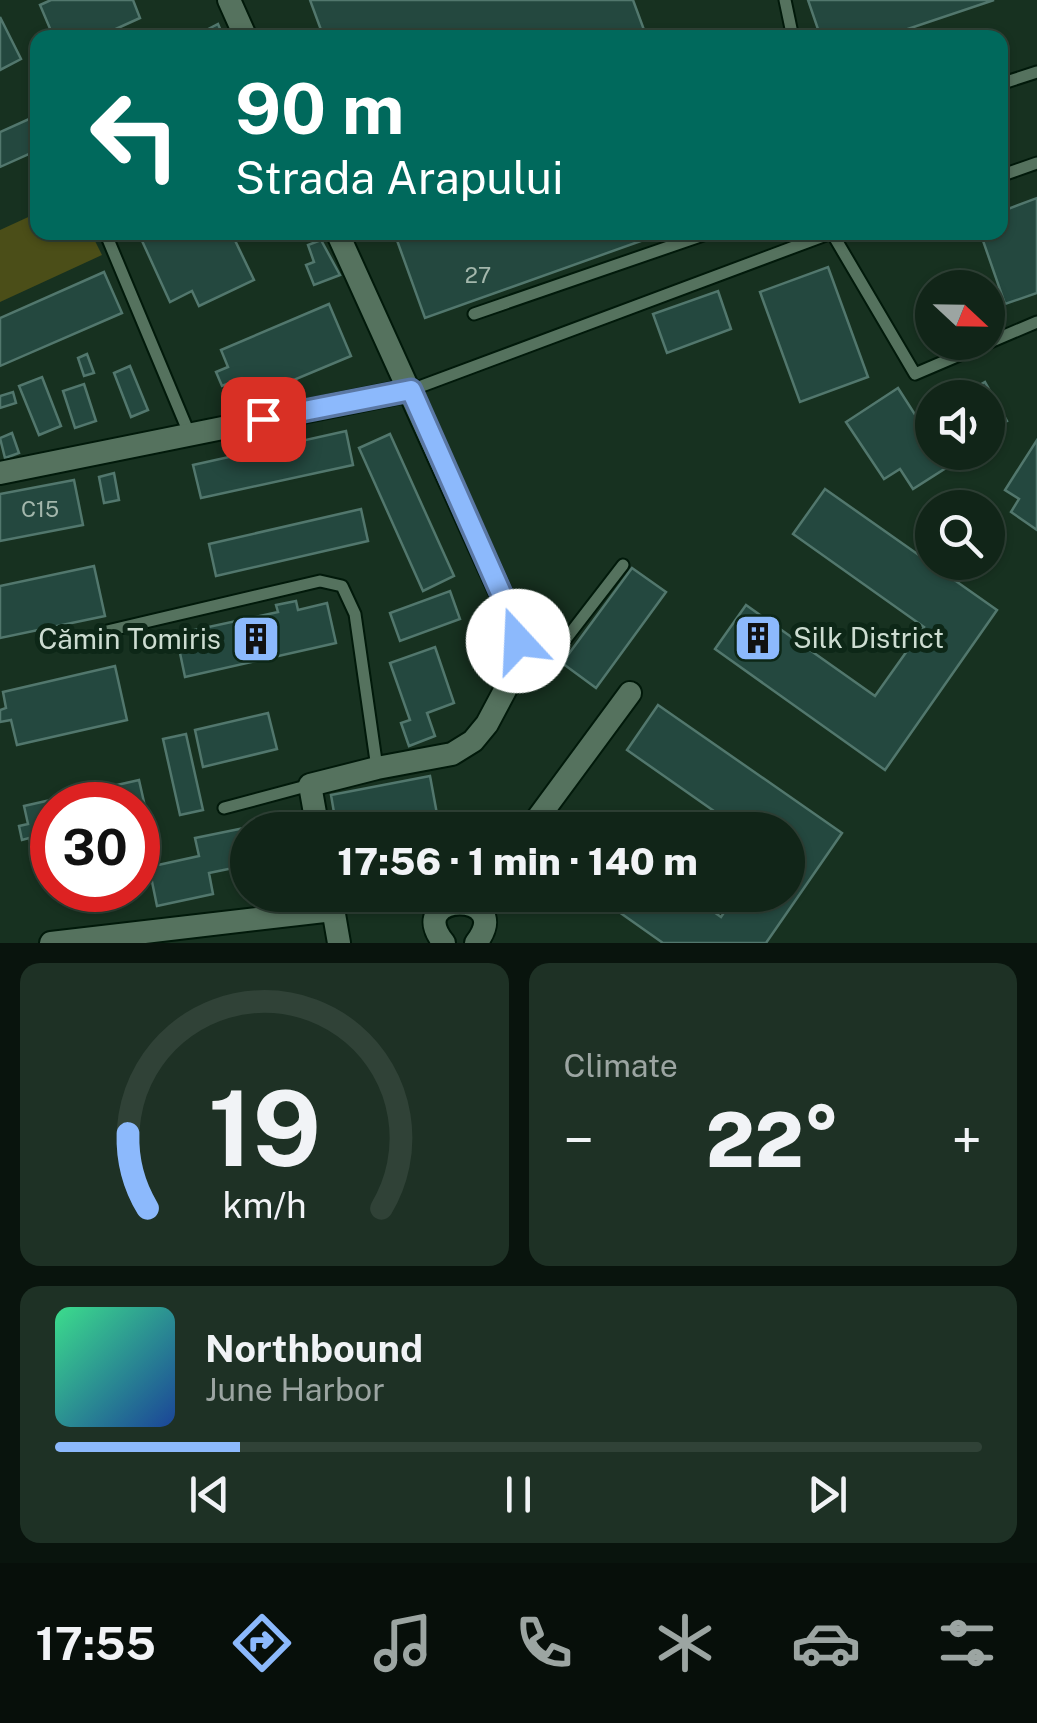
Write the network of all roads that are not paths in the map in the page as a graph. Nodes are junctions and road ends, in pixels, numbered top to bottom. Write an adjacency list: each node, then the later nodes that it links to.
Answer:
1 (229, 0): 3 (street)
2 (785, 0): 4 (lane)
3 (242, 30)
4 (791, 30)
5 (1037, 72): 6 (lane)
6 (1008, 81)
7 (1037, 163): 8 (lane)
8 (1008, 173)
9 (107, 240): 17 (lane)
10 (341, 240): 16 (street)
11 (689, 240): 14 (lane)
12 (798, 240): 16 (lane)
13 (837, 240): 15 (lane)
14 (474, 314)
15 (1037, 322)
16 (411, 390): 17 (street); 21 (street)
17 (190, 434): 18 (street)
18 (0, 473)
19 (623, 565): 21 (lane)
20 (107, 630): 23 (lane)
21 (516, 655): 23 (street)
22 (630, 693): 27 (street)
23 (377, 768): 24 (street)
24 (310, 786): 25 (lane); 26 (street)
25 (224, 808)
26 (315, 812)
27 (543, 812)
28 (273, 912): 32 (street)
29 (334, 912): 34 (street)
30 (441, 912): 35 (street)
31 (481, 912): 36 (street)
32 (84, 941): 33 (street)
33 (51, 943)
34 (339, 943)
35 (444, 943)
36 (476, 943)

